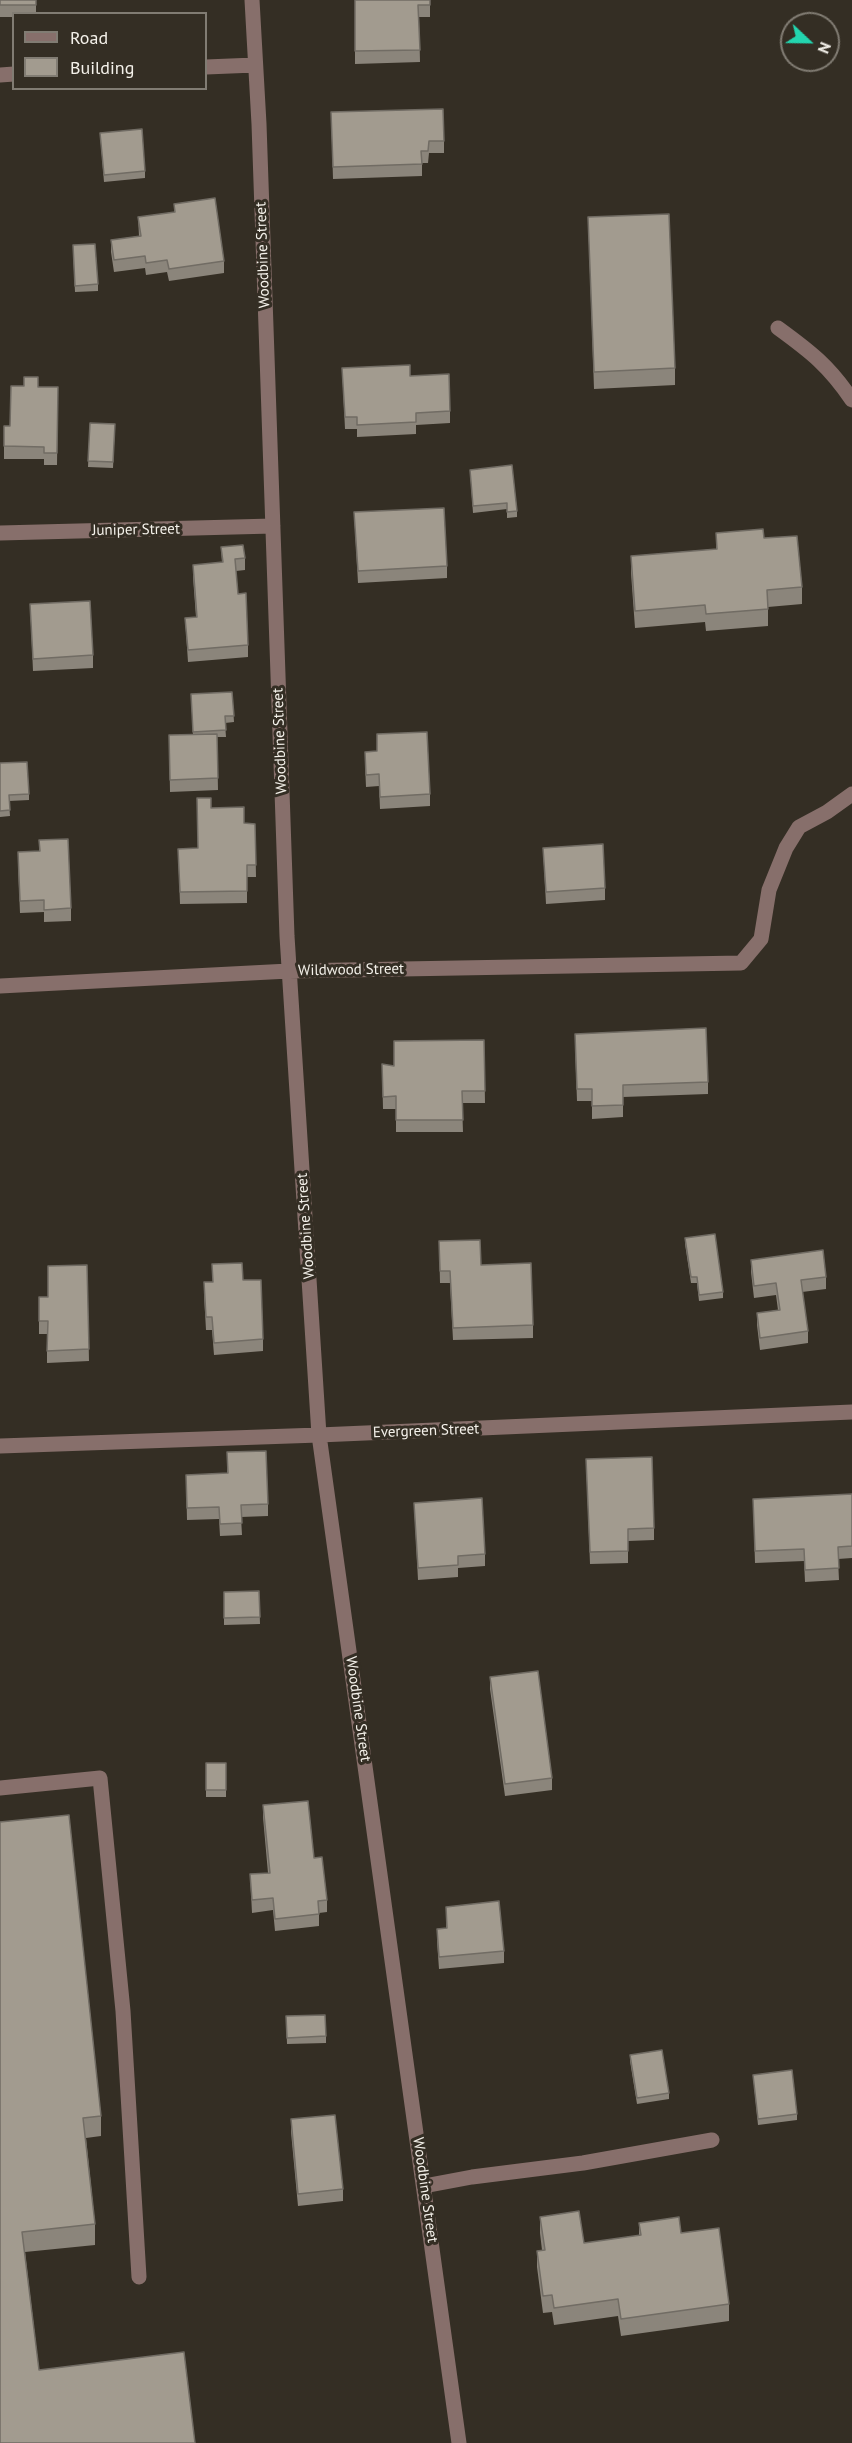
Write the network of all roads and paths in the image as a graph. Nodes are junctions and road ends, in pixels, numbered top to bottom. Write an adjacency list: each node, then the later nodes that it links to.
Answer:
1 (252, 0): 2 (street, Woodbine Street)
2 (255, 65): 3 (street); 6 (street, Woodbine Street)
3 (207, 67)
4 (778, 328): 5 (street)
5 (852, 400)
6 (273, 526): 7 (street, Juniper Street); 9 (street, Woodbine Street)
7 (0, 533)
8 (852, 794): 9 (street, Wildwood Street)
9 (289, 972): 10 (street, Wildwood Street); 12 (street, Woodbine Street)
10 (0, 986)
11 (852, 1412): 12 (street, Evergreen Street)
12 (319, 1435): 13 (street, Evergreen Street); 16 (street, Woodbine Street)
13 (0, 1446)
14 (0, 1788): 17 (street)
15 (712, 2140): 16 (street)
16 (424, 2186): 18 (street, Woodbine Street)
17 (139, 2277)
18 (459, 2443)

